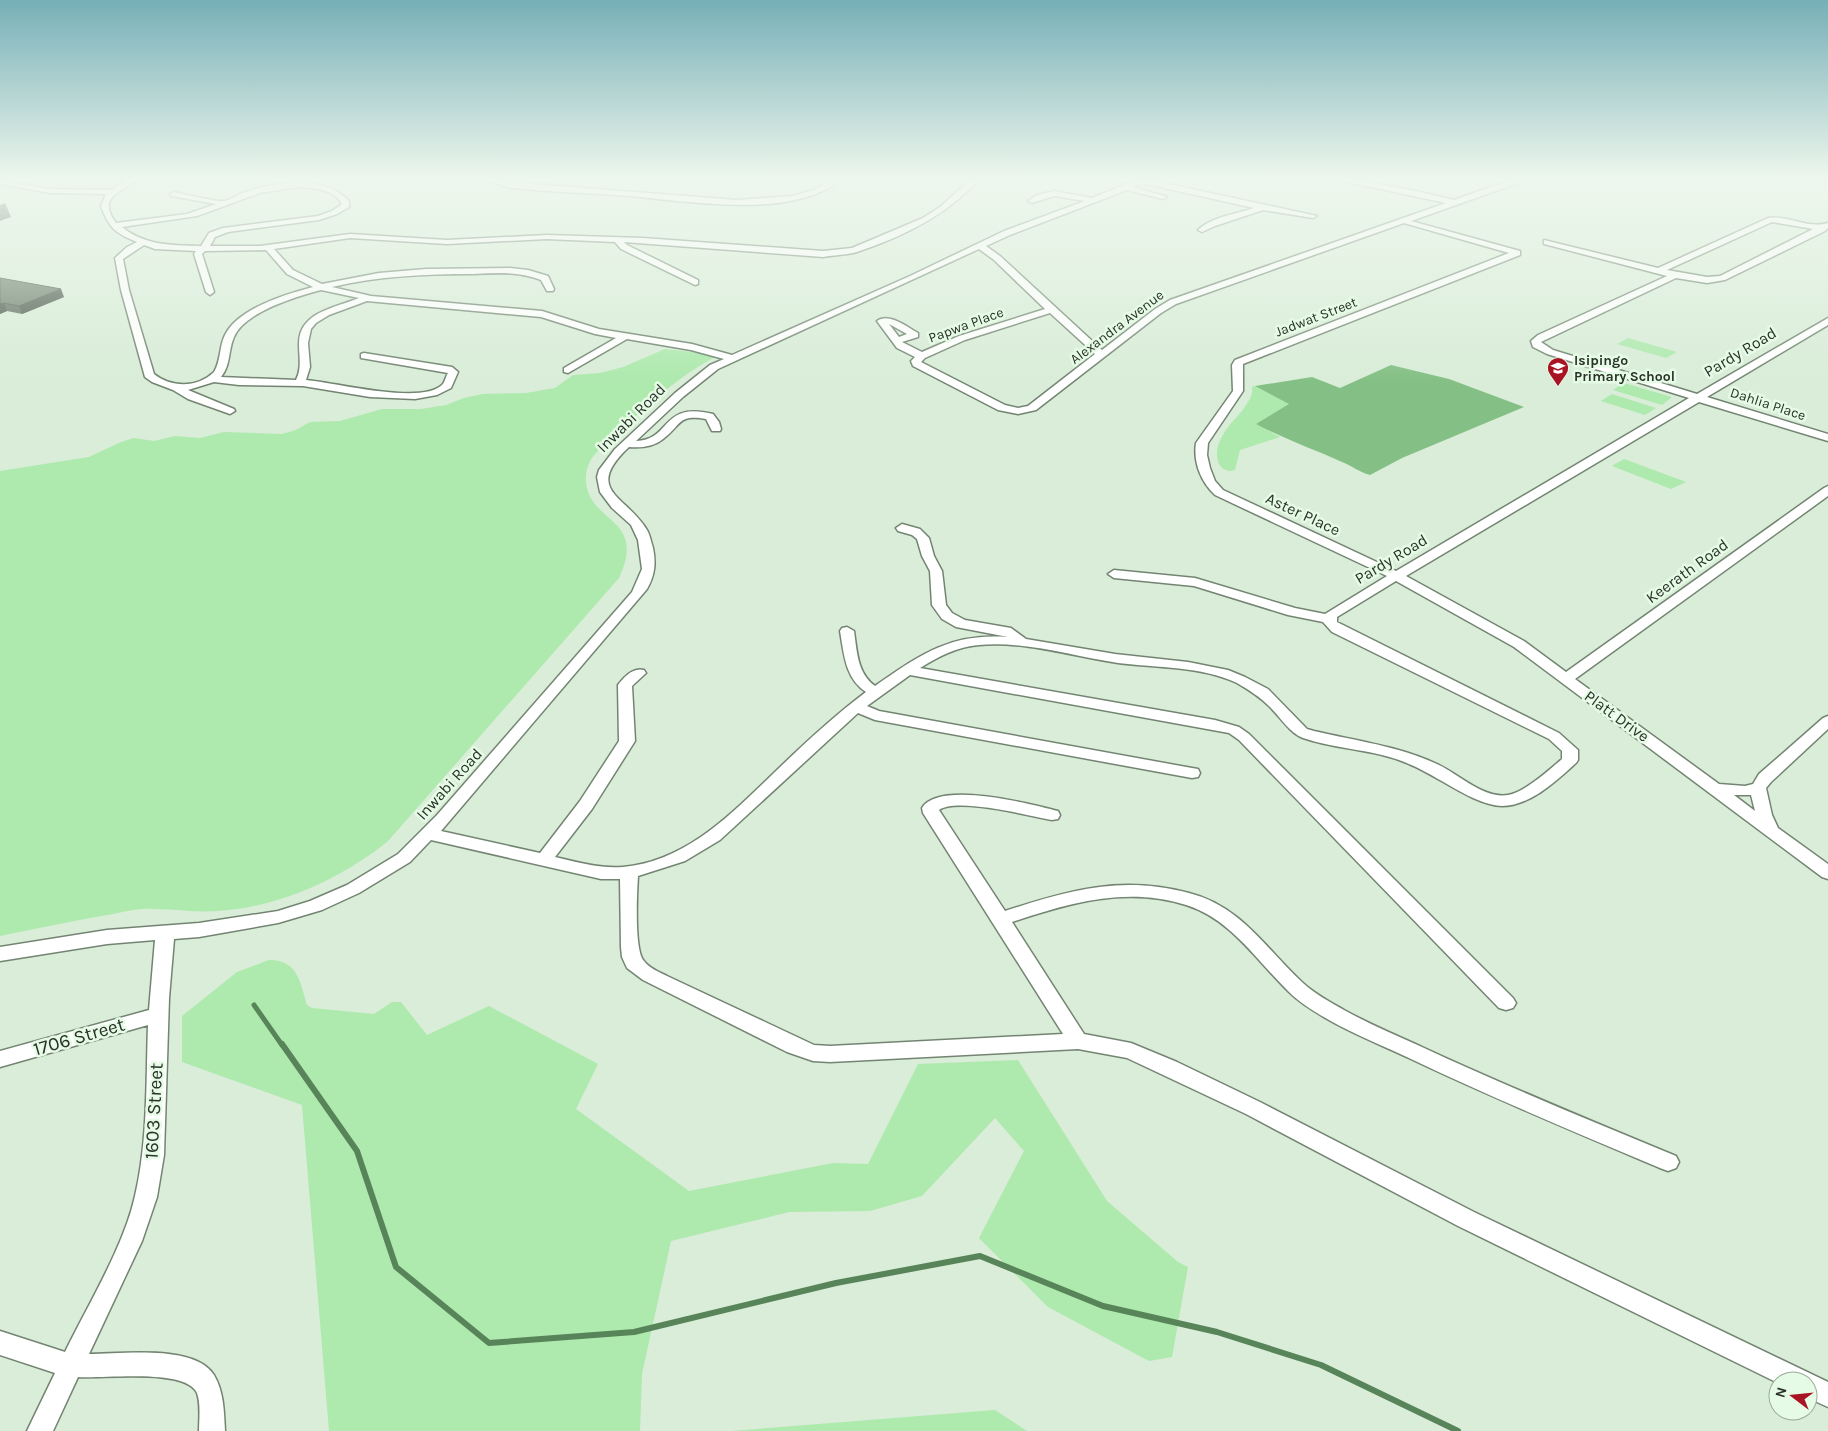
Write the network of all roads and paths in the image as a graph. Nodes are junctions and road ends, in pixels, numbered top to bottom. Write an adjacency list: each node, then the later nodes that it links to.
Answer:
1 (133, 247): 33 (street)
2 (154, 247): 14 (street)
3 (268, 247): 14 (street); 18 (street)
4 (624, 247): 17 (street)
5 (715, 247): 6 (street)
6 (865, 247)
7 (978, 247): 29 (street, Inwabi Road)
8 (981, 247): 22 (street)
9 (1330, 247): 26 (street, Alexandra Avenue)
10 (1495, 247): 40 (street, Jadwat Street)
11 (1566, 247): 15 (street)
12 (1712, 247): 15 (street)
13 (1782, 247): 16 (street)
14 (203, 249): 20 (street)
15 (1658, 271): 16 (street)
16 (1675, 275): 34 (street, Dahlia Place)
17 (695, 282)
18 (321, 286): 19 (street); 21 (street); 31 (street)
19 (550, 289)
20 (210, 292)
21 (367, 298): 24 (street); 32 (street)
22 (1052, 310): 26 (street); 28 (street, Papwa Place)
23 (1828, 320): 34 (street, Pardy Road)
24 (624, 337): 29 (street); 30 (street)
25 (897, 341): 28 (street)
26 (1102, 355): 35 (street, Alexandra Avenue)
27 (364, 356): 32 (street)
28 (922, 356): 35 (street, Papwa Place)
29 (732, 358): 39 (street, Inwabi Road)
30 (568, 370)
31 (213, 379): 32 (street); 33 (street)
32 (299, 383)
33 (176, 388): 36 (street)
34 (1699, 397): 38 (street, Dahlia Place); 44 (street, Pardy Road)
35 (1018, 411)
36 (230, 412)
37 (716, 429): 39 (street)
38 (1828, 438)
39 (627, 444): 59 (street, Inwabi Road)
40 (1206, 472): 44 (street, Aster Place)
41 (1828, 490): 50 (street, Keerath Road)
42 (902, 528): 47 (street)
43 (1114, 574): 45 (street)
44 (1395, 577): 45 (street, Pardy Road); 50 (street, Platt Drive)
45 (1329, 619): 47 (street)
46 (847, 631): 51 (street)
47 (1024, 644): 48 (street)
48 (907, 670): 51 (street); 66 (street)
49 (639, 673): 60 (street)
50 (1566, 679): 56 (street, Platt Drive)
51 (875, 692): 52 (street)
52 (857, 706): 54 (street); 61 (street)
53 (1828, 721): 55 (street)
54 (1192, 772)
55 (1758, 788): 56 (street); 58 (street)
56 (1716, 789): 58 (street, Platt Drive)
57 (1052, 815): 63 (street)
58 (1772, 832): 62 (street, Platt Drive)
59 (428, 834): 60 (street); 64 (street, Inwabi Road)
60 (543, 861): 61 (street)
61 (629, 872): 68 (street)
62 (1828, 873)
63 (1001, 919): 68 (street); 70 (street)
64 (165, 933): 65 (street); 67 (street, 1603 Street)
65 (0, 954)
66 (1506, 1003)
67 (158, 1015): 69 (street, 1706 Street); 72 (street, 1603 Street)
68 (1078, 1041): 73 (street)
69 (0, 1059)
70 (1668, 1162)
71 (0, 1343): 72 (street)
72 (73, 1365): 74 (street, 1603 Street); 75 (street)
73 (1779, 1371)
74 (40, 1431)
75 (212, 1431)

